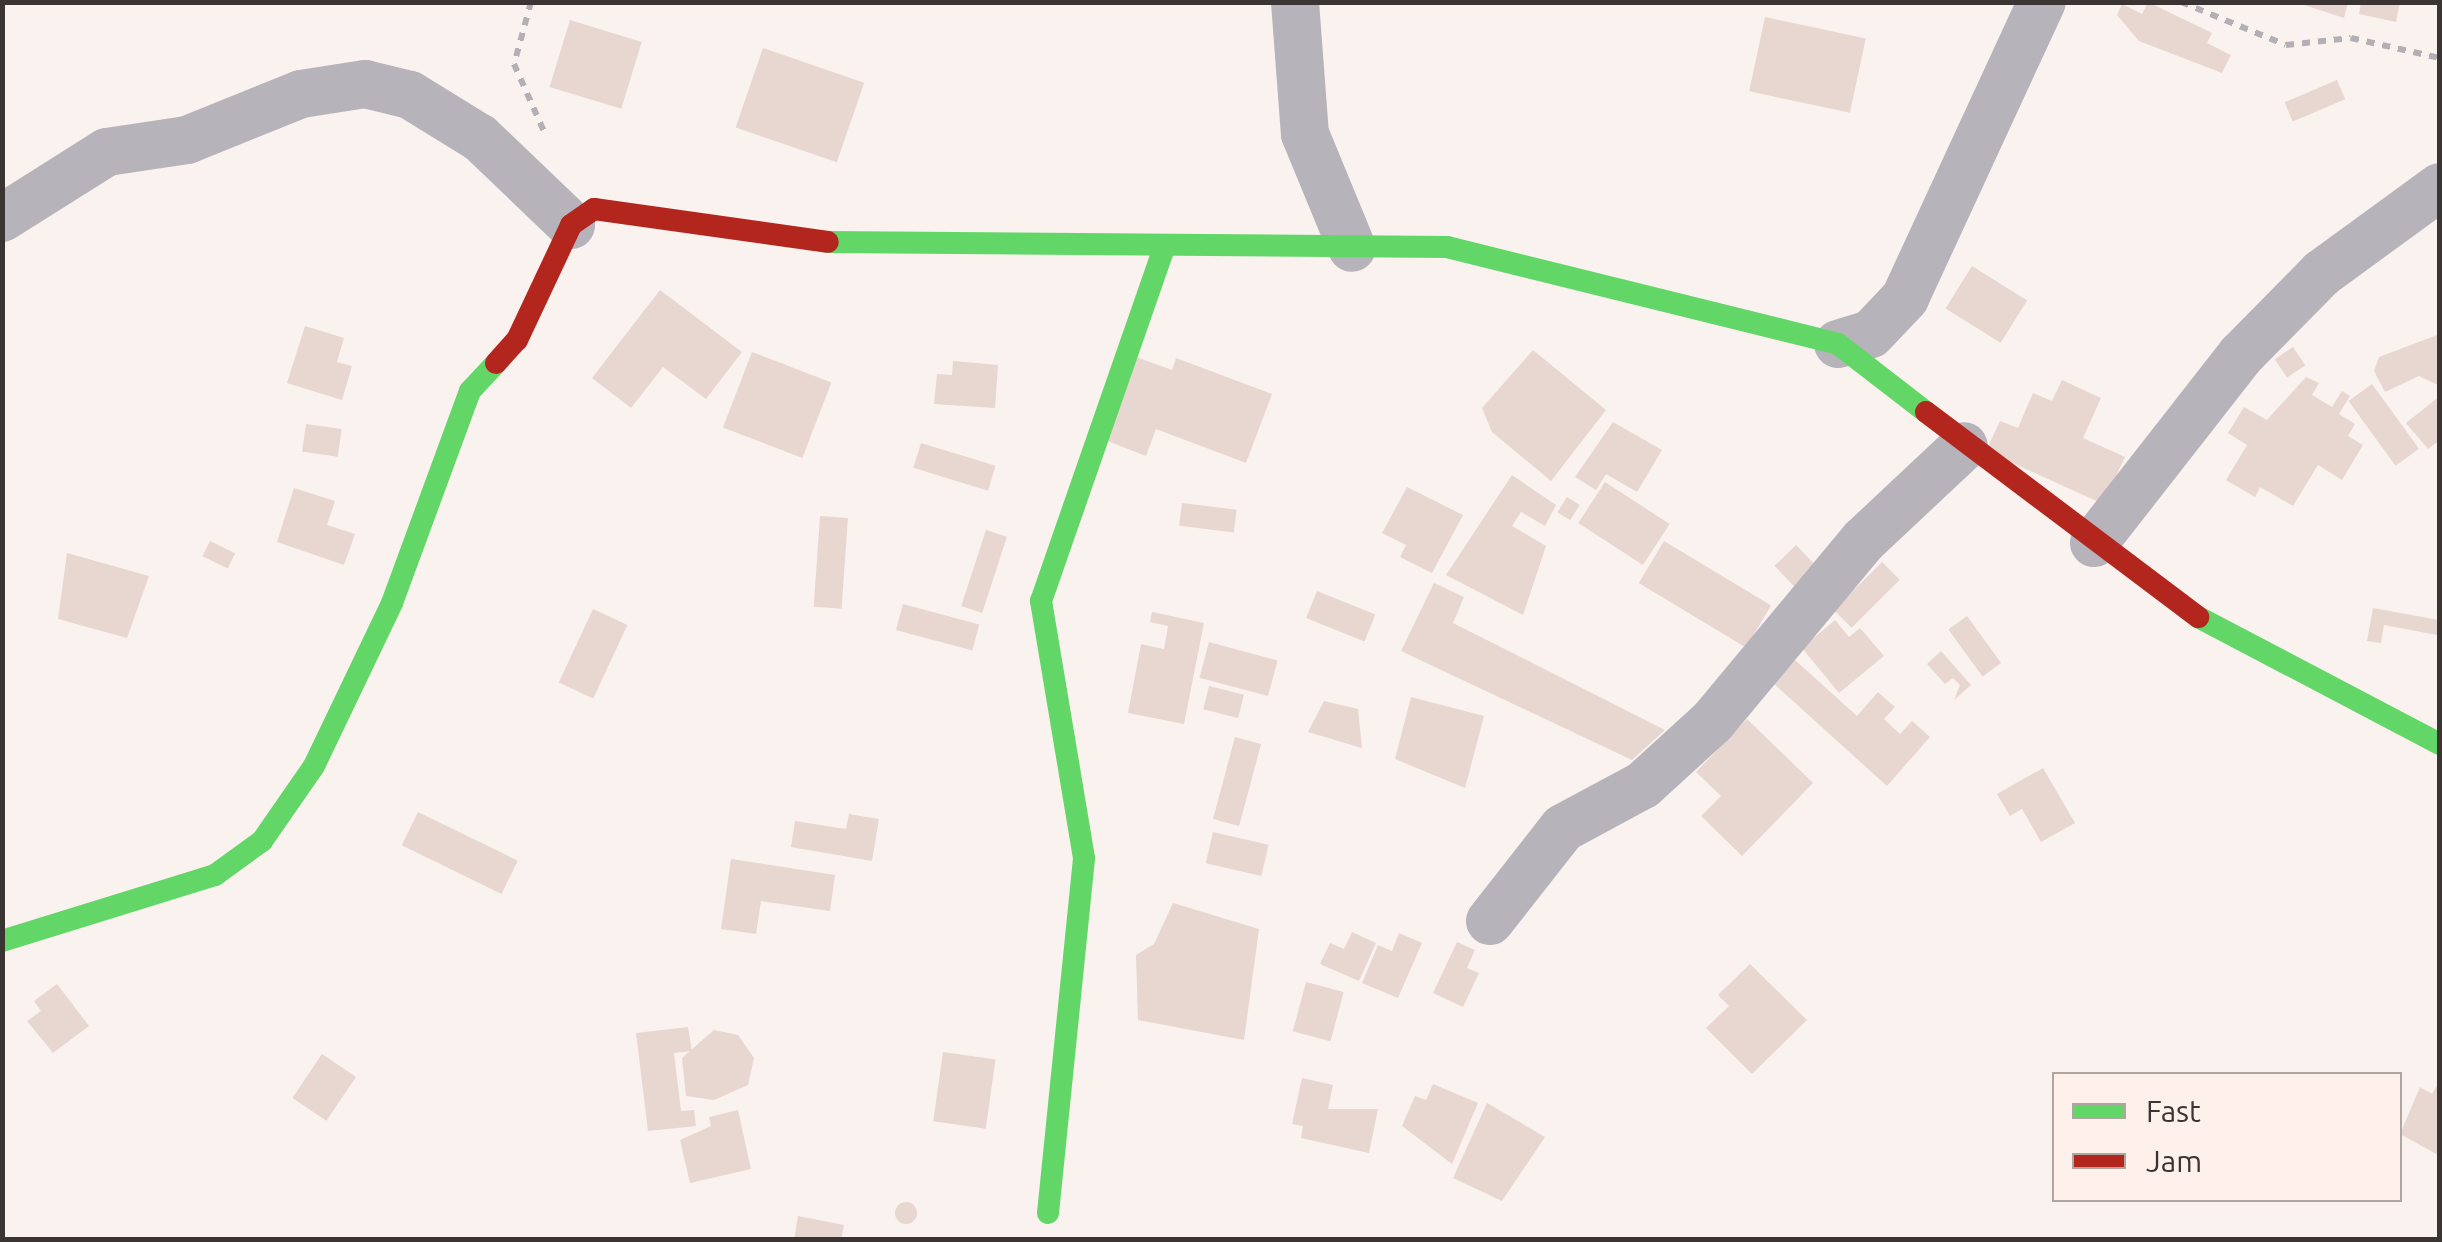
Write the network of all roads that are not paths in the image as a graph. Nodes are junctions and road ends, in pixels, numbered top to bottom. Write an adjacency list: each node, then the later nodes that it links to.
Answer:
1 (1294, 2): 7 (street)
2 (2042, 2): 8 (street)
3 (2440, 187): 10 (street)
4 (2, 218): 5 (street)
5 (571, 225): 6 (street); 13 (street)
6 (1164, 248): 7 (street); 14 (street)
7 (1352, 248): 8 (street)
8 (1838, 344): 9 (street)
9 (1964, 446): 10 (street); 12 (street)
10 (2094, 542): 11 (street)
11 (2440, 744)
12 (1490, 921)
13 (2, 941)
14 (1048, 1214)

